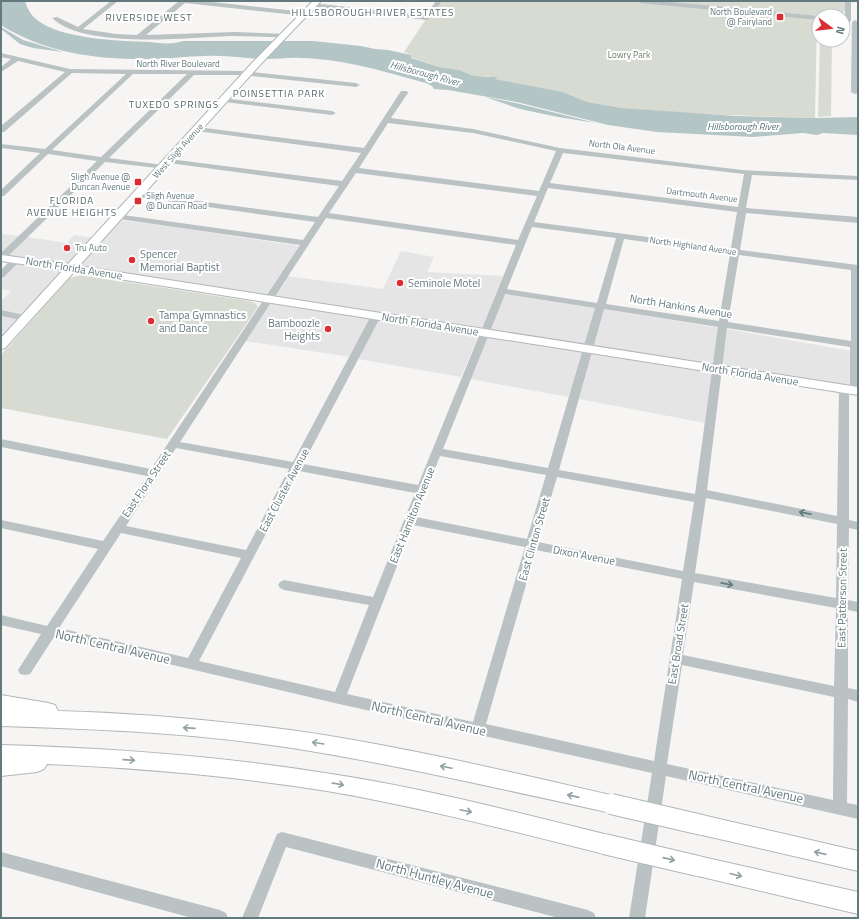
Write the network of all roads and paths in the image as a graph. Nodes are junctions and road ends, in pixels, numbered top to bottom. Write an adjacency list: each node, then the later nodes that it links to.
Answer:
1 (115, 1): 13 (street)
2 (183, 1): 15 (street)
3 (186, 1): 8 (street)
4 (250, 1): 8 (street)
5 (439, 1): 7 (street)
6 (640, 1): 10 (street)
7 (315, 3): 9 (main road, West Sligh Avenue)
8 (244, 7): 9 (street)
9 (305, 14): 14 (main road, West Sligh Avenue)
10 (811, 17)
11 (55, 18): 13 (street)
12 (851, 21): 24 (street)
13 (78, 30): 15 (street)
14 (283, 36): 15 (street); 18 (main road, West Sligh Avenue)
15 (139, 37)
16 (1, 55): 17 (street, North River Boulevard)
17 (16, 59): 19 (street); 20 (street, North River Boulevard)
18 (252, 69): 22 (street, North River Boulevard); 23 (street, North River Boulevard); 26 (main road, West Sligh Avenue)
19 (1, 70)
20 (70, 71): 21 (street, North River Boulevard); 30 (street)
21 (131, 73): 22 (street, North River Boulevard); 34 (street)
22 (192, 73): 35 (street)
23 (356, 86)
24 (855, 92)
25 (404, 93): 28 (street, East Flora Street)
26 (224, 100): 27 (street); 29 (main road, West Sligh Avenue)
27 (332, 112)
28 (386, 120): 32 (street, North Ola Avenue); 33 (street, East Flora Street)
29 (197, 129): 33 (street); 36 (main road, West Sligh Avenue)
30 (1, 130)
31 (1, 146): 34 (street)
32 (560, 150): 38 (street, North Ola Avenue); 41 (street, East Hamilton Avenue)
33 (366, 151): 37 (street, East Flora Street)
34 (46, 152): 35 (street); 42 (street)
35 (103, 160): 36 (street); 54 (street)
36 (166, 164): 40 (street); 44 (main road, West Sligh Avenue)
37 (353, 170): 40 (street, East Flora Street); 43 (street)
38 (748, 173): 39 (street, North Ola Avenue); 45 (street, East Broad Street)
39 (858, 178)
40 (344, 184): 47 (street, East Flora Street)
41 (545, 185): 43 (street, East Hamilton Avenue); 45 (street, Dartmouth Avenue)
42 (1, 194)
43 (541, 194): 49 (street, East Hamilton Avenue)
44 (138, 195): 46 (main road, West Sligh Avenue); 47 (street)
45 (741, 210): 48 (street, Dartmouth Avenue); 53 (street, East Broad Street)
46 (119, 216): 51 (street); 56 (main road, West Sligh Avenue)
47 (322, 217): 51 (street, East Flora Street); 52 (street)
48 (858, 220)
49 (529, 224): 50 (street, North Highland Avenue); 52 (street, East Hamilton Avenue)
50 (621, 236): 53 (street, North Highland Avenue); 61 (street, East Clinton Street)
51 (305, 243): 60 (street, East Flora Street)
52 (520, 243): 59 (street, East Hamilton Avenue)
53 (735, 252): 57 (street, North Highland Avenue); 65 (street, East Broad Street)
54 (1, 258): 55 (main road, North Florida Avenue)
55 (16, 260): 56 (main road, North Florida Avenue); 58 (street)
56 (73, 268): 60 (main road, North Florida Avenue); 64 (main road, West Sligh Avenue)
57 (857, 268): 68 (street, East Patterson Street)
58 (1, 275)
59 (501, 291): 61 (street, North Hankins Avenue); 66 (street, East Hamilton Avenue)
60 (268, 300): 63 (main road, North Florida Avenue); 73 (street, East Flora Street)
61 (600, 306): 65 (street, North Hankins Avenue); 69 (street, East Clinton Street)
62 (1, 313): 64 (street)
63 (376, 316): 66 (main road, North Florida Avenue); 75 (street, East Cluster Avenue)
64 (26, 318): 67 (main road, West Sligh Avenue)
65 (724, 325): 68 (street, North Hankins Avenue); 70 (street, East Broad Street)
66 (484, 333): 69 (main road, North Florida Avenue); 74 (street, East Hamilton Avenue)
67 (1, 345)
68 (857, 345): 71 (street, East Patterson Street)
69 (588, 349): 70 (main road, North Florida Avenue); 76 (street, East Clinton Street)
70 (717, 369): 71 (main road, North Florida Avenue); 79 (street, East Broad Street)
71 (853, 391): 81 (street, East Patterson Street)
72 (1, 443): 77 (street)
73 (172, 444): 75 (street); 77 (street, East Flora Street)
74 (437, 452): 76 (street); 78 (street, East Hamilton Avenue)
75 (297, 467): 78 (street); 87 (street, East Cluster Avenue)
76 (553, 472): 79 (street); 85 (street, East Clinton Street)
77 (153, 473): 84 (street, East Flora Street)
78 (422, 490): 80 (street, East Hamilton Avenue)
79 (700, 496): 81 (street, one-way to 79); 88 (street, East Broad Street)
80 (410, 520): 85 (street, Dixon Avenue); 90 (street, East Hamilton Avenue)
81 (843, 522): 83 (street); 91 (street, East Patterson Street)
82 (1, 524): 86 (street)
83 (858, 526)
84 (117, 528): 86 (street, East Flora Street); 87 (street)
85 (532, 545): 88 (street, Dixon Avenue); 104 (street, East Clinton Street)
86 (105, 546): 94 (street, East Flora Street)
87 (249, 555): 96 (street, East Cluster Avenue)
88 (688, 576): 91 (street, Dixon Avenue, one-way to 91); 95 (street, East Broad Street)
89 (284, 585): 90 (street)
90 (377, 602): 100 (street, East Hamilton Avenue)
91 (842, 604): 92 (street, Dixon Avenue); 98 (street, East Patterson Street)
92 (858, 607)
93 (1, 620): 94 (street, North Central Avenue)
94 (50, 631): 96 (street, North Central Avenue); 97 (street, East Flora Street)
95 (676, 659): 98 (street); 108 (street, East Broad Street)
96 (191, 664): 100 (street, North Central Avenue)
97 (25, 670)
98 (841, 692): 99 (street); 109 (street, East Patterson Street)
99 (858, 696)
100 (339, 698): 104 (street, North Central Avenue)
101 (1, 703): 103 (highway)
102 (1, 718): 103 (highway)
103 (89, 720): 112 (highway, one-way to 103, bridge)
104 (478, 729): 108 (street, North Central Avenue)
105 (1, 754): 106 (highway)
106 (90, 757): 107 (highway); 113 (highway, one-way to 113, bridge)
107 (1, 767)
108 (659, 768): 109 (street, North Central Avenue); 117 (street, East Broad Street)
109 (840, 808): 110 (street, North Central Avenue)
110 (858, 812)
111 (1, 859): 114 (street)
112 (858, 861)
113 (858, 903)
114 (220, 918)
115 (250, 918): 116 (street, North Huntley Avenue)
116 (588, 918)
117 (637, 918)

